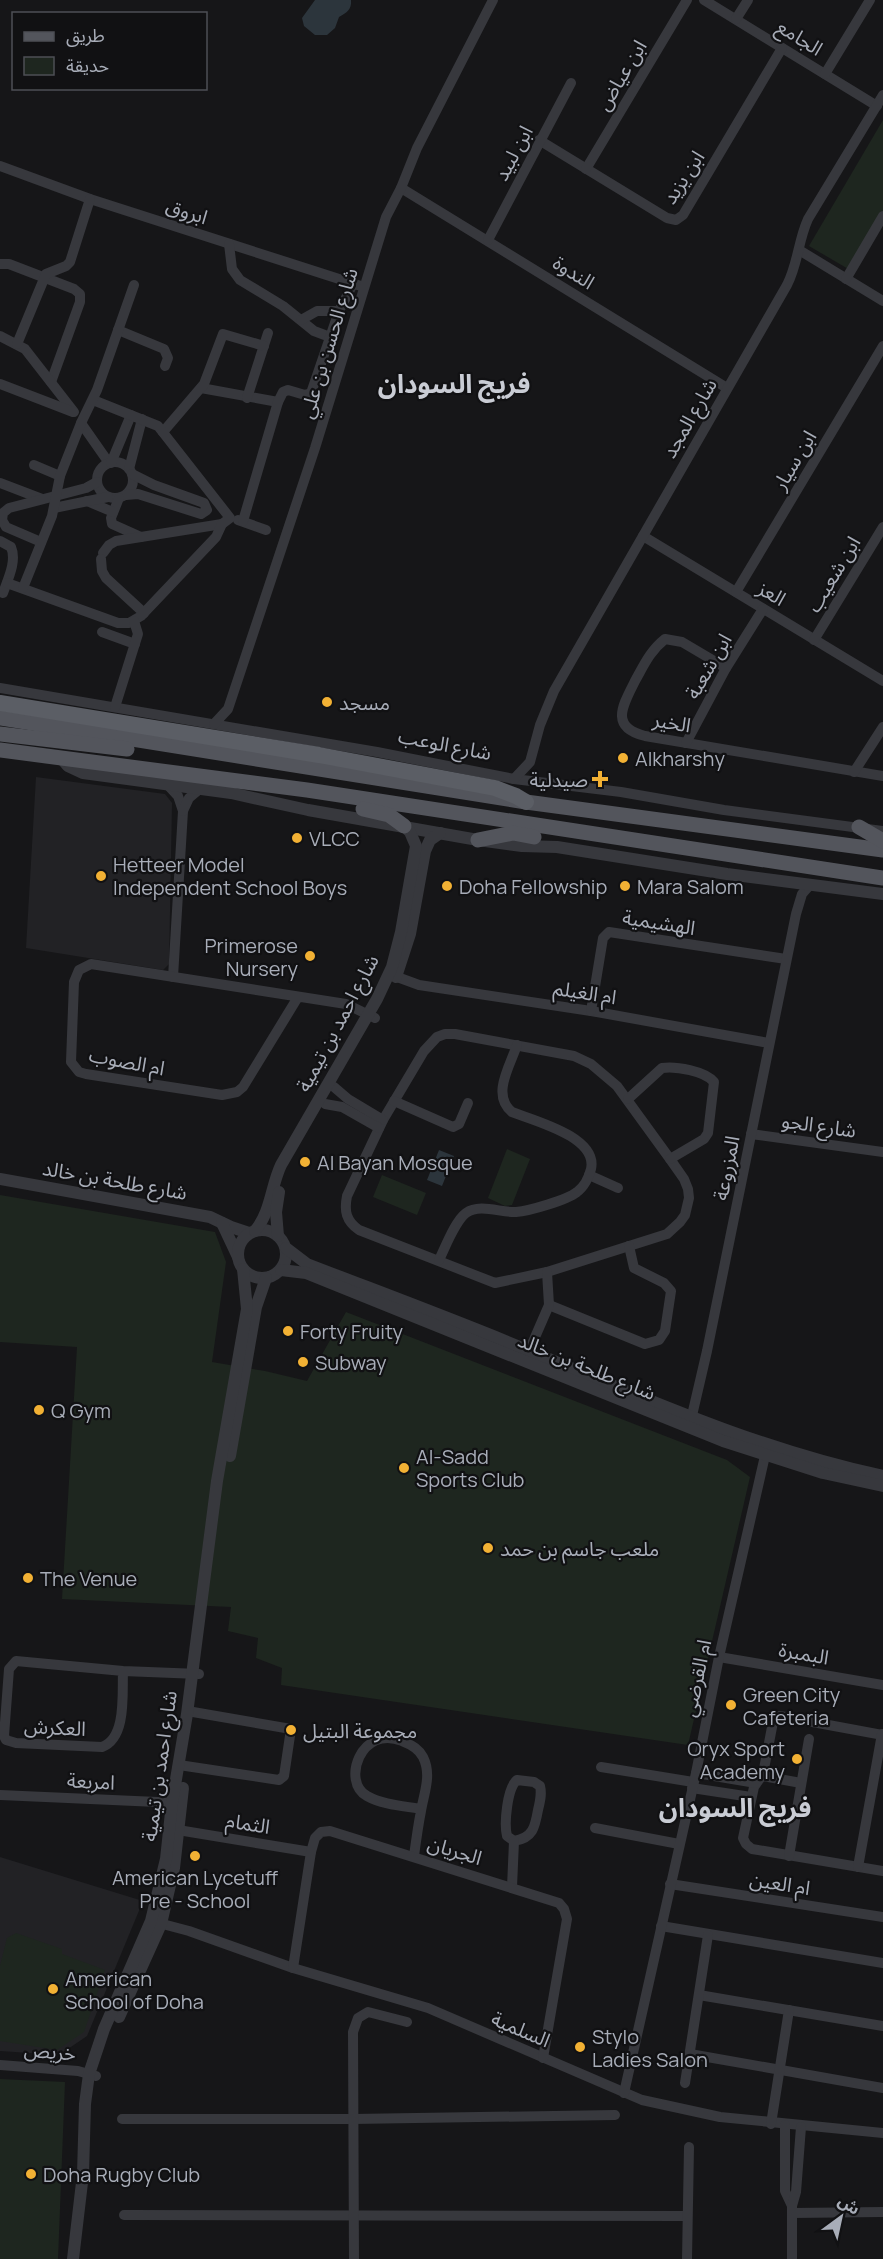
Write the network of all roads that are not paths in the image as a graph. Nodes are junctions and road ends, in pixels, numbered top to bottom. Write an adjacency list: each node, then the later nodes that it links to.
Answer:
1 (493, 0): 15 (street, شارع الحسن بن علي)
2 (687, 0): 14 (street, ابن عياض)
3 (704, 0): 6 (street, الجامع)
4 (748, 0): 6 (street)
5 (870, 0): 8 (street)
6 (736, 19): 7 (street, الجامع)
7 (782, 48): 8 (street, الجامع); 14 (street, ابن يزيد)
8 (825, 74): 11 (street, الجامع)
9 (571, 83): 12 (street, ابن لبيد)
10 (883, 95): 11 (street, شارع المجد)
11 (877, 106): 20 (street, شارع المجد)
12 (539, 140): 14 (street, ابن يزيد); 18 (street, ابن لبيد)
13 (0, 166): 16 (street, ابروق)
14 (586, 169)
15 (401, 188): 18 (street, الندوة); 25 (street, شارع الحسن بن علي)
16 (90, 199): 19 (street, ابروق); 22 (street)
17 (883, 216): 23 (street)
18 (488, 240): 40 (street, الندوة)
19 (229, 244): 25 (street, ابروق); 28 (street)
20 (800, 250): 23 (street); 40 (street, شارع المجد)
21 (0, 264): 22 (street)
22 (44, 278): 33 (street); 37 (street)
23 (846, 279): 26 (street)
24 (134, 285): 29 (street)
25 (359, 285): 27 (street); 64 (street, شارع الحسن بن علي)
26 (883, 301)
27 (339, 311): 28 (street); 32 (street)
28 (301, 320): 32 (street)
29 (118, 330): 36 (street); 42 (street)
30 (268, 333): 34 (street)
31 (0, 336): 33 (street)
32 (330, 336): 43 (street)
33 (18, 344): 37 (street)
34 (264, 346): 39 (street); 41 (street)
35 (883, 346): 70 (street, ابن سيار)
36 (165, 366)
37 (51, 382): 44 (street)
38 (0, 386): 44 (street)
39 (201, 388): 41 (street); 46 (street)
40 (727, 388): 65 (street, شارع المجد)
41 (247, 398): 43 (street)
42 (93, 400): 44 (street); 45 (street)
43 (278, 402): 61 (street)
44 (80, 417): 47 (street); 50 (street)
45 (137, 417): 46 (street); 47 (street); 49 (street)
46 (163, 432): 60 (street)
47 (110, 463): 49 (street); 51 (street)
48 (34, 465): 50 (street)
49 (130, 471): 54 (street); 58 (street)
50 (60, 476): 53 (street)
51 (97, 482): 53 (street); 54 (street)
52 (0, 483): 55 (street)
53 (56, 495): 55 (street); 57 (street)
54 (118, 497): 56 (street); 58 (street); 59 (street)
55 (42, 499): 63 (street)
56 (87, 501): 57 (street); 59 (street)
57 (54, 508): 68 (street)
58 (207, 510): 60 (street)
59 (113, 512): 66 (street)
60 (226, 521): 61 (street); 66 (street); 72 (street)
61 (243, 521): 64 (street)
62 (883, 527): 75 (street, ابن شعيب)
63 (10, 529): 67 (street); 68 (street)
64 (285, 536): 82 (street, شارع الحسن بن علي)
65 (643, 536): 70 (street, العز); 92 (street, شارع المجد)
66 (141, 538): 72 (street)
67 (2, 542): 69 (street)
68 (41, 542): 69 (street)
69 (23, 588): 73 (street)
70 (736, 592): 71 (street, العز)
71 (763, 609): 75 (street, العز); 77 (street, ابن شعبة)
72 (144, 613): 73 (street)
73 (134, 621): 76 (street)
74 (102, 632): 76 (street)
75 (814, 640): 78 (street, العز)
76 (135, 644): 81 (street)
77 (726, 668): 88 (street, ابن شعبة); 88 (street, الخير)
78 (883, 681)
79 (0, 688): 81 (street, شارع الوعب)
80 (0, 703): 100 (highway)
81 (115, 707): 84 (street, شارع الوعب)
82 (228, 709): 84 (street, شارع الحسن بن علي); 86 (street)
83 (0, 718): 89 (main road)
84 (214, 724): 86 (street, شارع الوعب)
85 (883, 727): 93 (street)
86 (236, 728): 95 (street, شارع الوعب)
87 (0, 734): 89 (main road)
88 (686, 743): 93 (street, الخير)
89 (161, 744): 100 (main road)
90 (0, 750): 91 (main road)
91 (61, 758): 97 (street); 99 (main road)
92 (530, 762): 95 (street, شارع المجد); 96 (street)
93 (854, 772): 94 (street, الخير)
94 (883, 776)
95 (514, 779): 96 (street, شارع الوعب)
96 (541, 783): 103 (street, شارع الوعب)
97 (167, 784): 98 (street); 101 (street)
98 (201, 788): 101 (street); 102 (street)
99 (307, 790): 102 (main road); 104 (main road)
100 (526, 802): 109 (main road)
101 (183, 811): 117 (street)
102 (404, 826): 106 (street); 116 (street, شارع احمد بن تيمية)
103 (859, 828): 105 (street, شارع الوعب); 108 (main road)
104 (567, 831): 107 (main road); 110 (main road)
105 (883, 831)
106 (441, 833): 107 (street); 116 (street, شارع احمد بن تيمية)
107 (478, 840): 111 (street)
108 (883, 840)
109 (883, 850)
110 (883, 878)
111 (790, 882): 112 (street); 114 (street, المزروعة)
112 (810, 885): 113 (street); 114 (street, المزروعة)
113 (883, 894)
114 (795, 914): 115 (street, المزروعة)
115 (786, 959): 119 (street, الهشيمية); 121 (street, المزروعة)
116 (392, 975): 119 (street, ام الغيلم); 120 (street, شارع احمد بن تيمية)
117 (173, 976): 118 (street, ام الصوب); 118 (street, ام الصوب)
118 (298, 997): 120 (street, ام الصوب)
119 (591, 1011): 121 (street, ام الغيلم)
120 (371, 1016): 123 (street, شارع احمد بن تيمية); 137 (street, شارع احمد بن تيمية)
121 (769, 1043): 130 (street, المزروعة)
122 (517, 1045): 124 (street); 125 (street); 133 (street)
123 (334, 1088): 127 (street, شارع احمد بن تيمية); 128 (street)
124 (628, 1099): 132 (street); 132 (street)
125 (394, 1101): 126 (street); 129 (street)
126 (468, 1103)
127 (325, 1104): 128 (street); 138 (street, شارع احمد بن تيمية)
128 (353, 1108): 129 (street)
129 (381, 1124): 141 (street)
130 (751, 1134): 131 (street, شارع الجو); 148 (street, المزروعة)
131 (883, 1152)
132 (670, 1159): 139 (street)
133 (590, 1175): 135 (street); 141 (street)
134 (0, 1179): 136 (street, شارع طلحة بن خالد)
135 (618, 1188)
136 (222, 1223): 137 (street, شارع طلحة بن خالد); 142 (street)
137 (252, 1232): 138 (street); 142 (street)
138 (278, 1236): 140 (street)
139 (628, 1246): 144 (street); 146 (street)
140 (286, 1248): 143 (street); 147 (street, شارع طلحة بن خالد)
141 (439, 1260): 144 (street)
142 (241, 1264): 145 (street); 154 (street, شارع احمد بن تيمية)
143 (281, 1270): 145 (street); 148 (street, شارع طلحة بن خالد)
144 (547, 1272): 146 (street)
145 (266, 1278): 154 (street, شارع احمد بن تيمية)
146 (549, 1305): 147 (street)
147 (529, 1351): 148 (street, شارع طلحة بن خالد)
148 (691, 1423): 149 (street, شارع طلحة بن خالد)
149 (766, 1450): 150 (street, شارع طلحة بن خالد); 151 (street, شارع طلحة بن خالد); 152 (street, ام القرضي)
150 (883, 1476)
151 (883, 1486)
152 (719, 1657): 155 (street, البمبرة); 162 (street, ام القرضي)
153 (123, 1671): 153 (street, العكرش); 154 (street, العكرش)
154 (196, 1674): 156 (street, شارع احمد بن تيمية); 159 (street, شارع احمد بن تيمية)
155 (883, 1685)
156 (194, 1713): 159 (street, شارع احمد بن تيمية); 159 (street)
157 (882, 1735): 161 (street); 175 (street)
158 (809, 1739): 163 (street)
159 (182, 1766): 166 (street, شارع احمد بن تيمية)
160 (601, 1767): 162 (street)
161 (759, 1780): 162 (street); 163 (street); 165 (street)
162 (694, 1781): 165 (street); 171 (street, ام القرضي)
163 (801, 1783): 174 (street)
164 (0, 1795): 166 (street, امربعة)
165 (751, 1797): 174 (street)
166 (176, 1803): 169 (street, شارع احمد بن تيمية); 180 (street, شارع احمد بن تيمية)
167 (421, 1809): 167 (street); 173 (street)
168 (595, 1828): 171 (street)
169 (178, 1830): 172 (street, الثمام); 180 (street, شارع احمد بن تيمية)
170 (514, 1841): 170 (street); 178 (street)
171 (679, 1844): 177 (street, ام القرضي)
172 (311, 1852): 173 (street, الجريان); 184 (street)
173 (414, 1856): 178 (street, الجريان)
174 (789, 1856): 175 (street)
175 (858, 1867): 176 (street)
176 (883, 1871)
177 (670, 1884): 179 (street, ام العين); 181 (street, ام القرضي)
178 (512, 1887): 190 (street, الجريان)
179 (883, 1917)
180 (156, 1923): 184 (street, السلمية); 193 (street, شارع احمد بن تيمية)
181 (661, 1926): 182 (street); 196 (street, ام القرضي)
182 (708, 1935): 183 (street); 185 (street)
183 (883, 1964)
184 (293, 1968): 190 (street, السلمية)
185 (699, 1995): 186 (street); 189 (street)
186 (789, 2010): 188 (street); 192 (street)
187 (407, 2022): 199 (street)
188 (883, 2026)
189 (690, 2054): 192 (street); 194 (street)
190 (543, 2058): 196 (street, السلمية)
191 (0, 2065): 193 (street, خريص)
192 (779, 2069): 195 (street); 200 (street)
193 (93, 2075): 210 (street, شارع احمد بن تيمية); 211 (street, شارع احمد بن تيمية)
194 (685, 2083)
195 (883, 2088)
196 (624, 2093): 200 (street, السلمية)
197 (615, 2115): 199 (street)
198 (122, 2119): 199 (street)
199 (353, 2119): 209 (street)
200 (771, 2124): 201 (street, السلمية)
201 (785, 2125): 202 (street, السلمية); 205 (street)
202 (801, 2127): 203 (street, السلمية); 205 (street)
203 (883, 2133)
204 (689, 2147): 208 (street)
205 (792, 2209): 206 (street); 214 (street)
206 (883, 2212)
207 (124, 2215): 209 (street)
208 (687, 2216): 209 (street); 213 (street)
209 (354, 2217): 212 (street)
210 (72, 2259)
211 (80, 2259)
212 (354, 2259)
213 (687, 2259)
214 (792, 2259)

